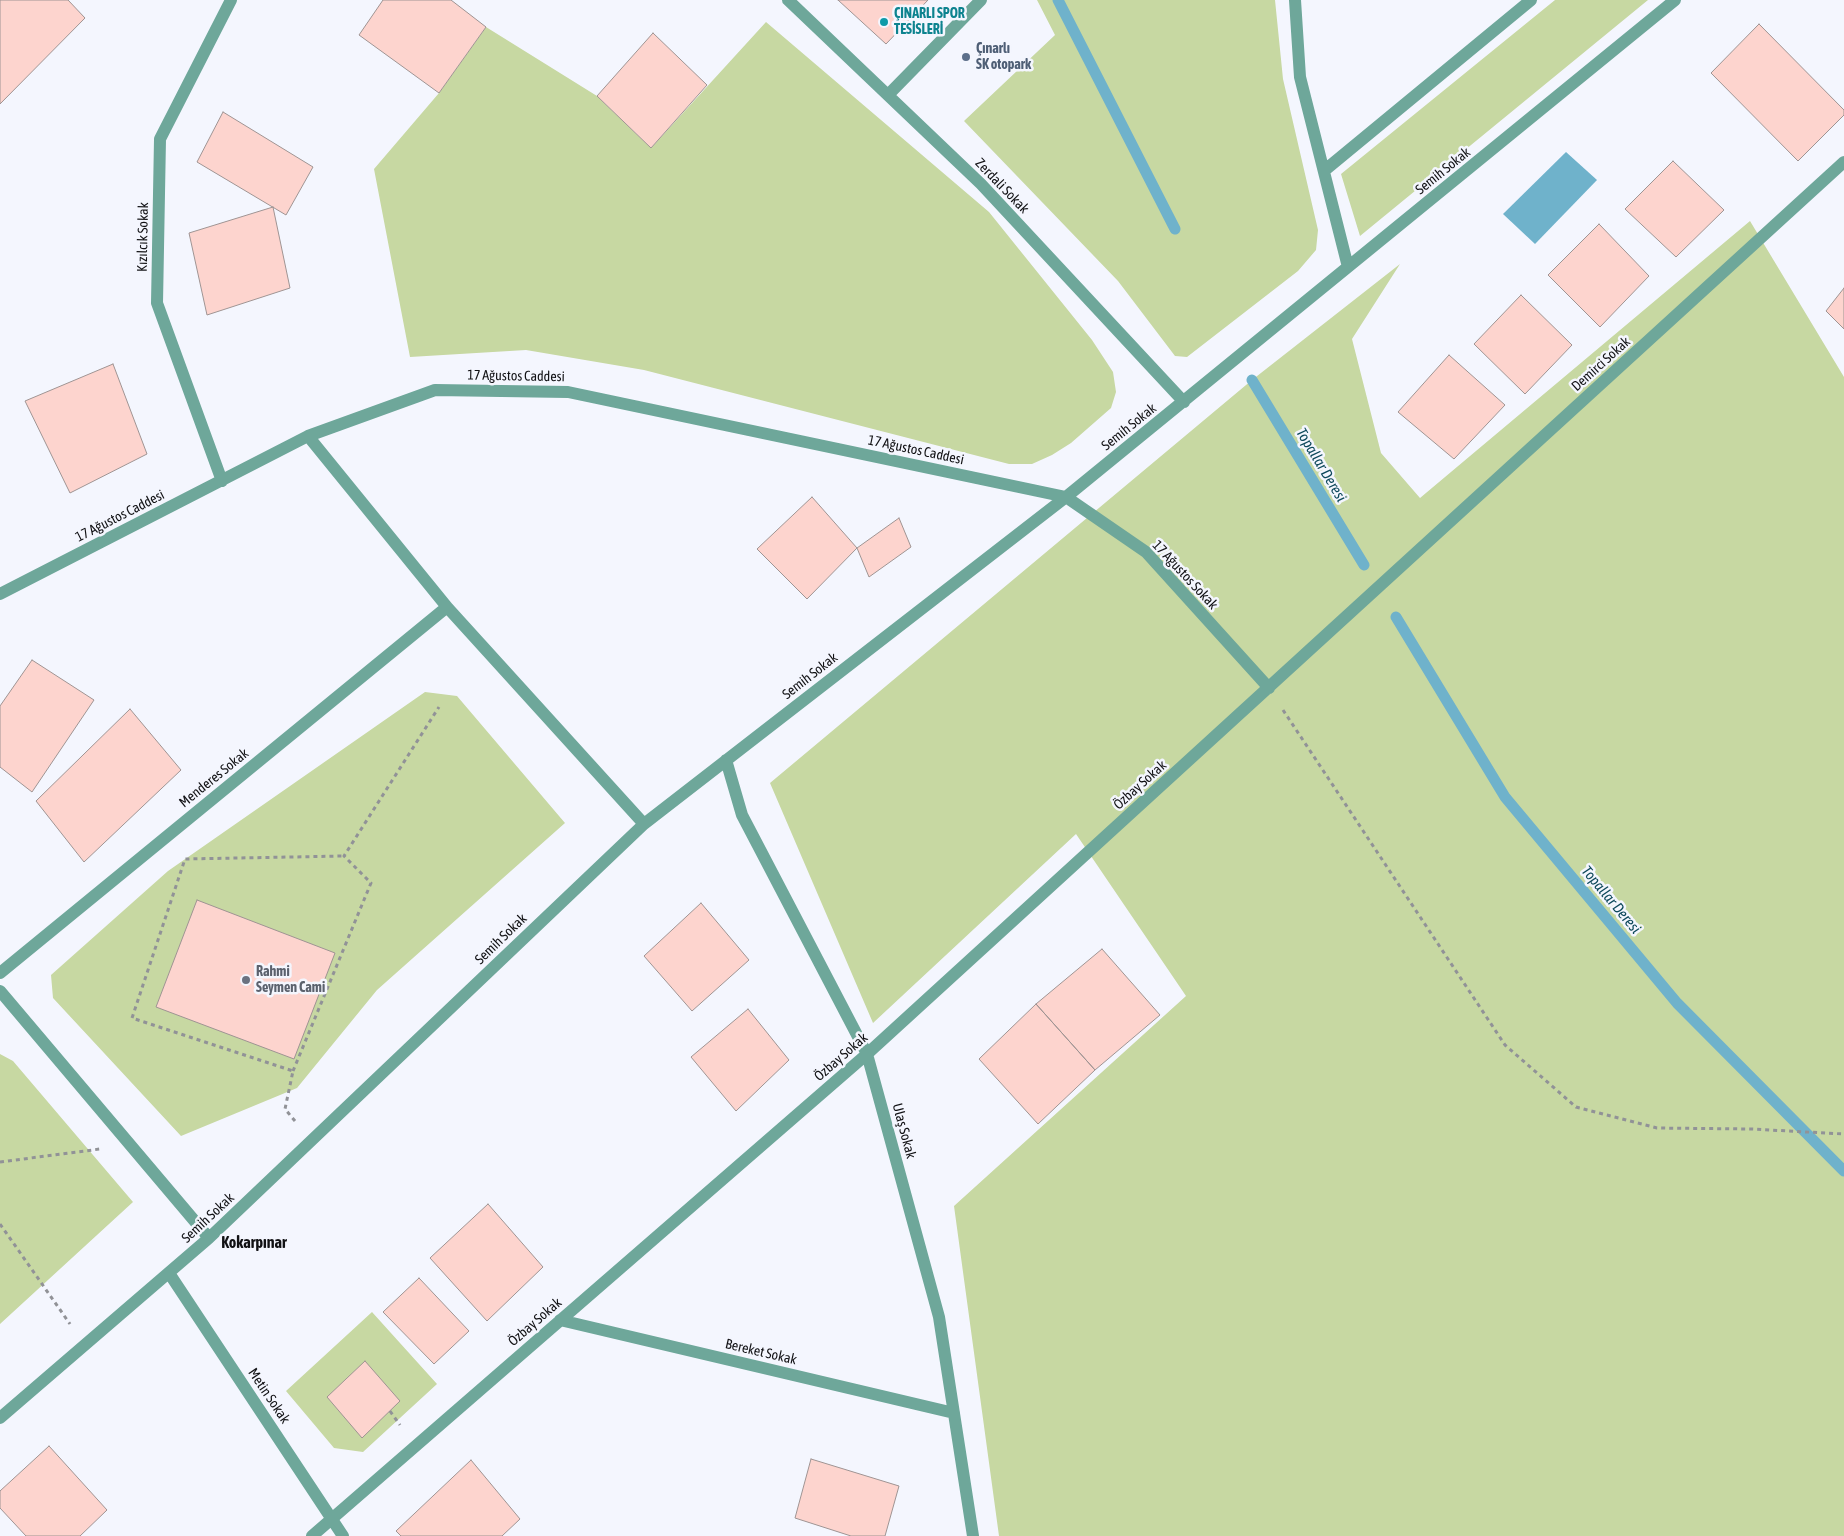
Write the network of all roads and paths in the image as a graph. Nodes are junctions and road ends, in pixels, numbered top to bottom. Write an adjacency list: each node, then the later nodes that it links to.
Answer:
1 (231, 0): 13 (street, Kızılcık Sokak)
2 (788, 0): 7 (street, Zerdali Sokak)
3 (981, 0): 7 (street)
4 (1295, 0): 9 (street)
5 (1530, 0): 9 (street)
6 (1675, 0): 10 (street, Semih Sokak)
7 (888, 95): 11 (street, Zerdali Sokak)
8 (1844, 162): 15 (street, Demirci Sokak)
9 (1324, 170): 10 (street)
10 (1348, 267): 11 (street, Semih Sokak)
11 (1184, 402): 14 (street, Semih Sokak)
12 (308, 436): 13 (street, 17 Ağustos Caddesi); 14 (street, 17 Ağustos Caddesi); 17 (street)
13 (222, 480): 16 (street, 17 Ağustos Caddesi)
14 (1066, 497): 18 (street, 17 Ağustos Sokak); 20 (street, Semih Sokak)
15 (1378, 588): 18 (street, Özbay Sokak)
16 (0, 594)
17 (447, 607): 21 (street); 23 (street, Menderes Sokak)
18 (1269, 688): 25 (street, Özbay Sokak); 27 (path)
19 (439, 707): 22 (path)
20 (726, 760): 21 (street, Semih Sokak); 25 (street, Ulaş Sokak)
21 (644, 824): 28 (street, Semih Sokak)
22 (344, 856): 26 (path); 26 (path)
23 (0, 973)
24 (0, 992): 29 (street)
25 (867, 1054): 34 (street, Özbay Sokak); 36 (street, Ulaş Sokak)
26 (293, 1072): 28 (path)
27 (1844, 1134)
28 (311, 1141): 32 (street, Semih Sokak)
29 (130, 1145): 30 (path); 32 (street)
30 (0, 1162)
31 (0, 1224): 35 (path)
32 (209, 1238): 33 (street, Semih Sokak)
33 (169, 1273): 35 (street, Semih Sokak); 38 (street, Metin Sokak)
34 (560, 1320): 36 (street, Bereket Sokak); 38 (street, Özbay Sokak)
35 (85, 1345): 37 (street, Semih Sokak)
36 (954, 1413): 41 (street, Ulaş Sokak)
37 (0, 1418)
38 (331, 1518): 39 (street, Özbay Sokak); 40 (street, Metin Sokak)
39 (312, 1536)
40 (343, 1536)
41 (973, 1536)

